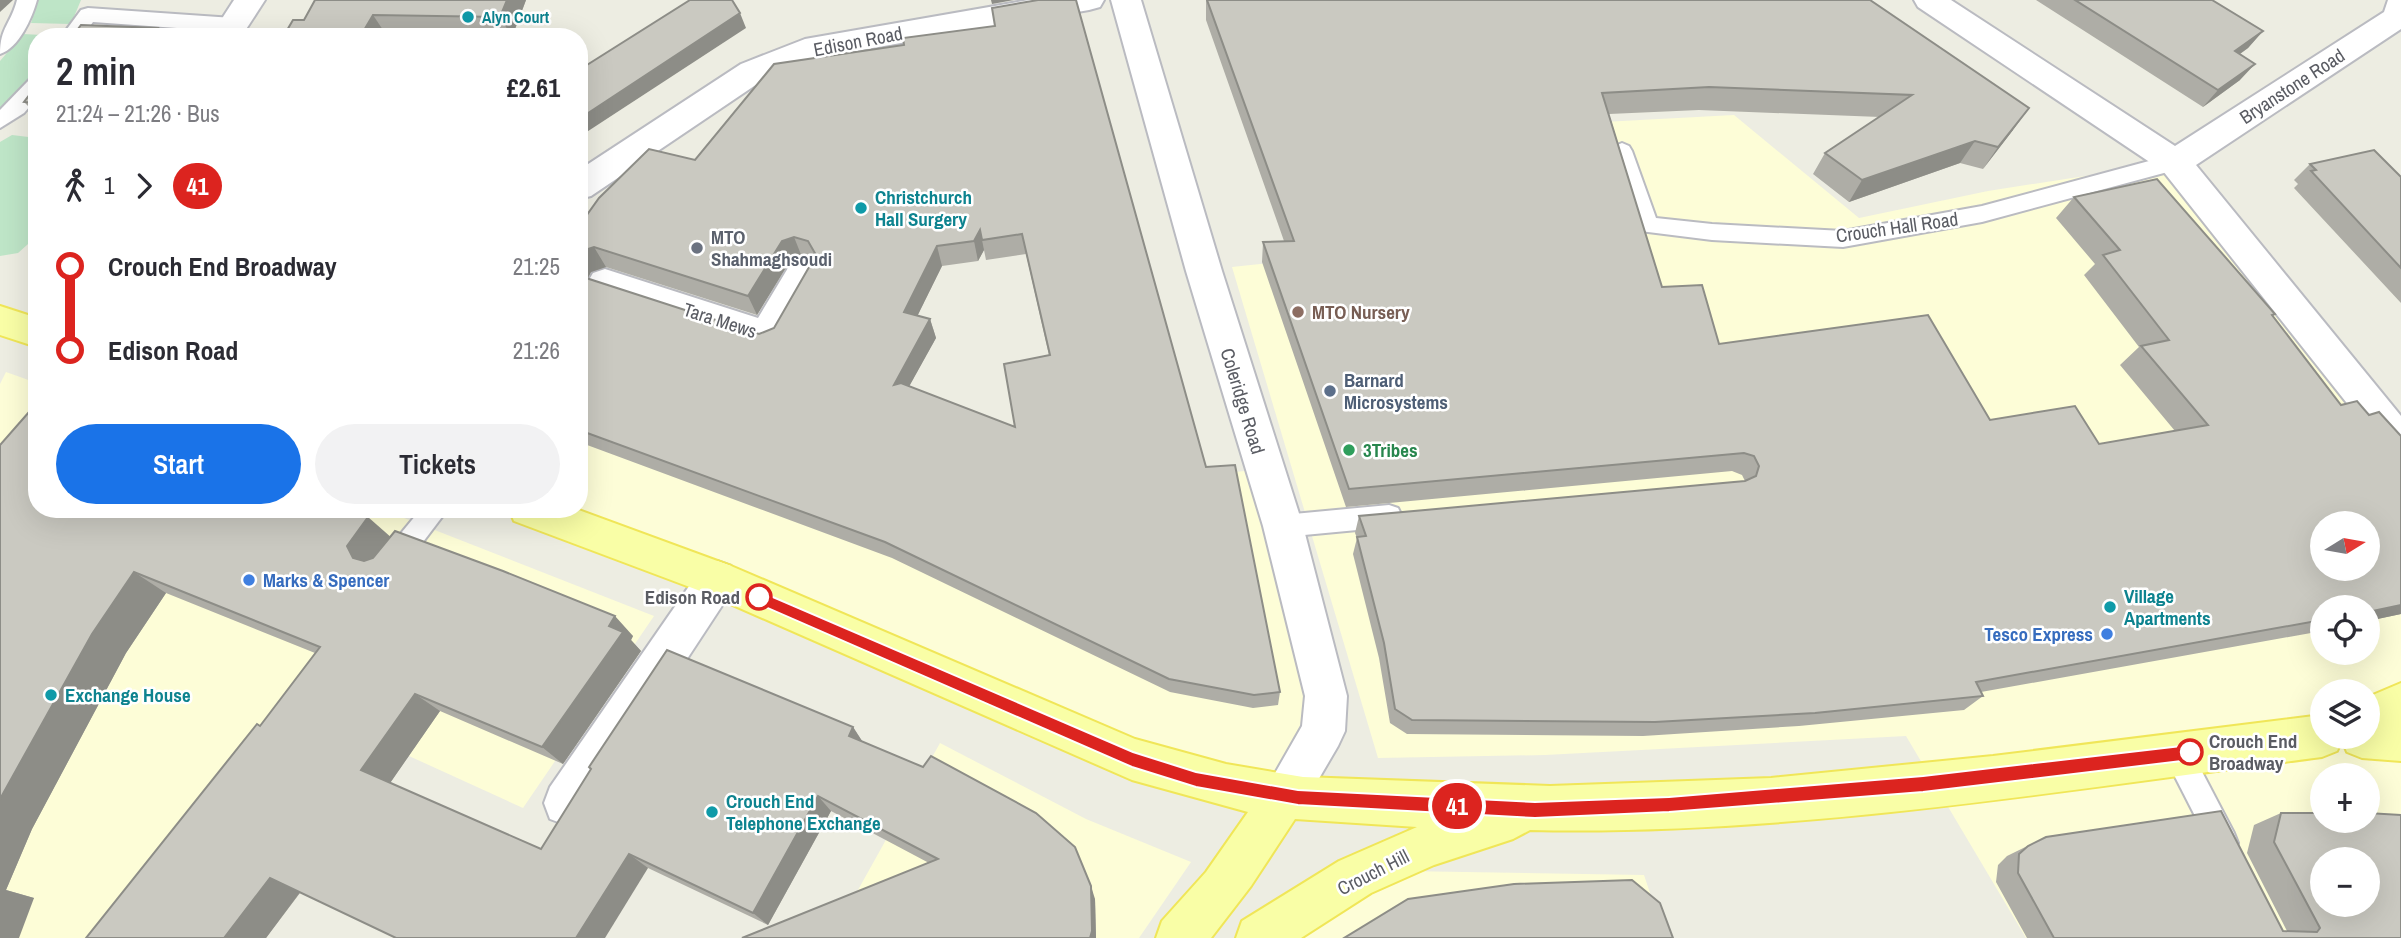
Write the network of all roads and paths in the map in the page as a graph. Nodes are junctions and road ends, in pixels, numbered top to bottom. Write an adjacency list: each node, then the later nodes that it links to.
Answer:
1 (27, 0): 10 (lane)
2 (250, 0): 9 (street)
3 (1089, 0): 15 (street, Edison Road)
4 (1126, 0): 22 (street, Coleridge Road)
5 (1929, 0): 14 (street)
6 (2401, 4): 14 (street, Bryanstone Road)
7 (78, 28): 8 (lane)
8 (203, 28)
9 (231, 28)
10 (0, 47)
11 (28, 95): 12 (lane)
12 (0, 121)
13 (1622, 151): 14 (lane, Crouch Hall Road)
14 (2175, 162): 18 (street)
15 (588, 181)
16 (803, 273): 17 (street, Tara Mews)
17 (605, 283)
18 (2396, 431)
19 (1419, 514): 22 (lane)
20 (429, 518): 23 (lane)
21 (552, 518): 24 (main road)
22 (1283, 526): 31 (street, Coleridge Road)
23 (388, 568)
24 (717, 579): 31 (main road); 32 (street)
25 (2401, 703): 26 (main road)
26 (2380, 713)
27 (2310, 738): 30 (main road)
28 (2380, 738): 29 (main road)
29 (2401, 740)
30 (2178, 754): 33 (main road); 34 (lane)
31 (1283, 796): 33 (main road); 35 (main road)
32 (566, 803)
33 (1535, 810): 36 (main road, Crouch Hill)
34 (2238, 870)
35 (1179, 938)
36 (1259, 938)

